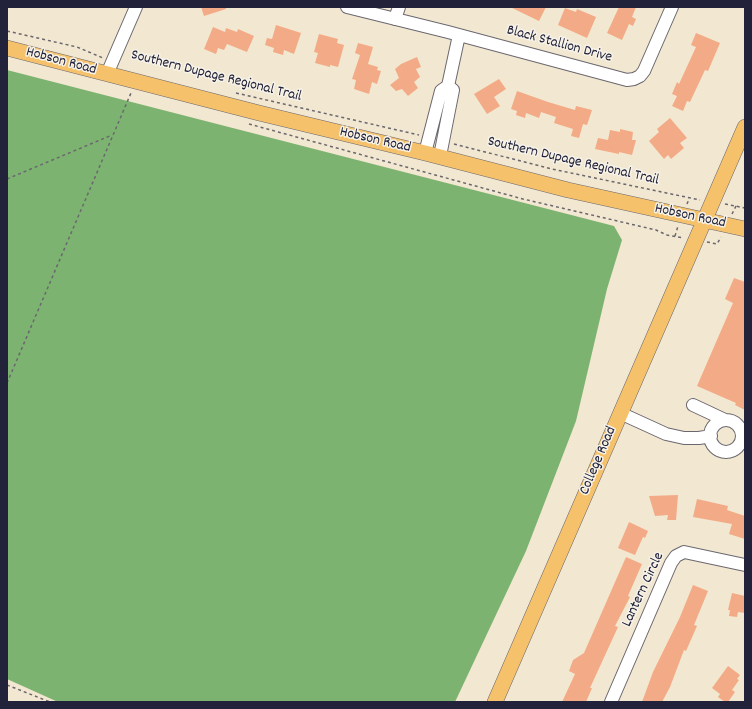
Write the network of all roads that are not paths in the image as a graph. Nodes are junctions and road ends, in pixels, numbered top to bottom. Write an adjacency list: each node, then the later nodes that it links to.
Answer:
1 (136, 7): 8 (street)
2 (347, 7): 5 (street, Black Stallion Drive)
3 (399, 7): 5 (street)
4 (672, 7): 6 (street, Black Stallion Drive)
5 (395, 20): 6 (street, Black Stallion Drive)
6 (459, 35): 9 (street)
7 (7, 48): 8 (main road, Hobson Road)
8 (110, 67): 11 (main road, Hobson Road)
9 (448, 86): 11 (street); 12 (street)
10 (745, 127): 13 (main road, College Road)
11 (425, 153): 12 (main road, Hobson Road)
12 (440, 156): 13 (main road, Hobson Road)
13 (703, 220): 14 (main road, Hobson Road); 16 (main road, College Road)
14 (745, 229)
15 (693, 405): 17 (street)
16 (620, 414): 18 (street); 21 (main road, College Road)
17 (725, 420): 18 (street); 19 (street)
18 (711, 436): 19 (street)
19 (742, 445)
20 (745, 565): 22 (street, Lantern Circle)
21 (495, 702)
22 (612, 702)

